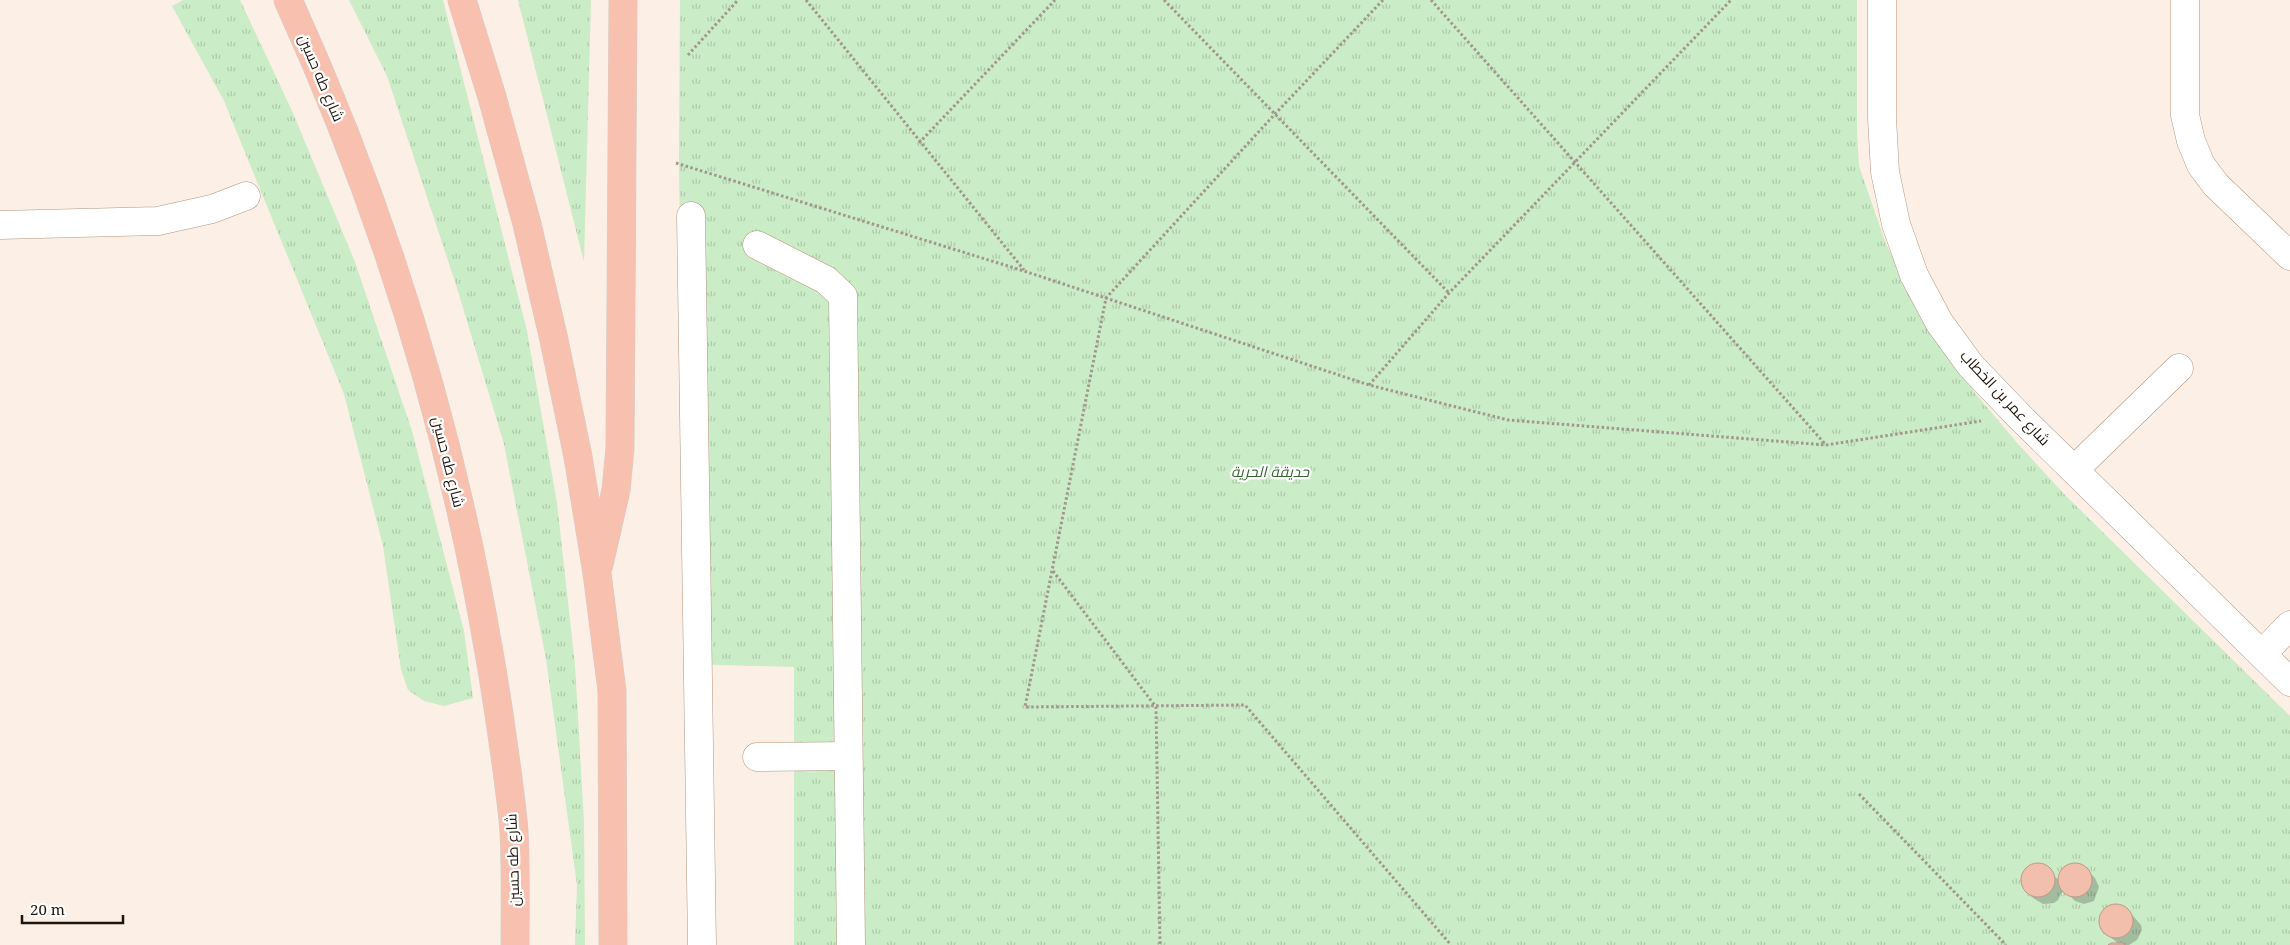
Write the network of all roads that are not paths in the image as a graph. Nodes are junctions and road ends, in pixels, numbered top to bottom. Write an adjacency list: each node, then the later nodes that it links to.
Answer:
1 (288, 0): 19 (main road, شارع طه حسين)
2 (462, 0): 13 (main road)
3 (623, 0): 13 (main road)
4 (1882, 0): 12 (street, شارع عمر بن الخطاب)
5 (2185, 0): 10 (street)
6 (246, 196): 8 (street)
7 (691, 216): 21 (street)
8 (0, 225)
9 (758, 245): 17 (street)
10 (2290, 256)
11 (2179, 368): 12 (street)
12 (2074, 470): 15 (street, شارع عمر بن الخطاب)
13 (597, 573): 20 (main road)
14 (2290, 625): 15 (street)
15 (2262, 654): 16 (street, شارع عمر بن الخطاب)
16 (2290, 682)
17 (848, 756): 18 (street); 22 (street)
18 (758, 758)
19 (515, 945)
20 (613, 945)
21 (702, 945)
22 (851, 945)

